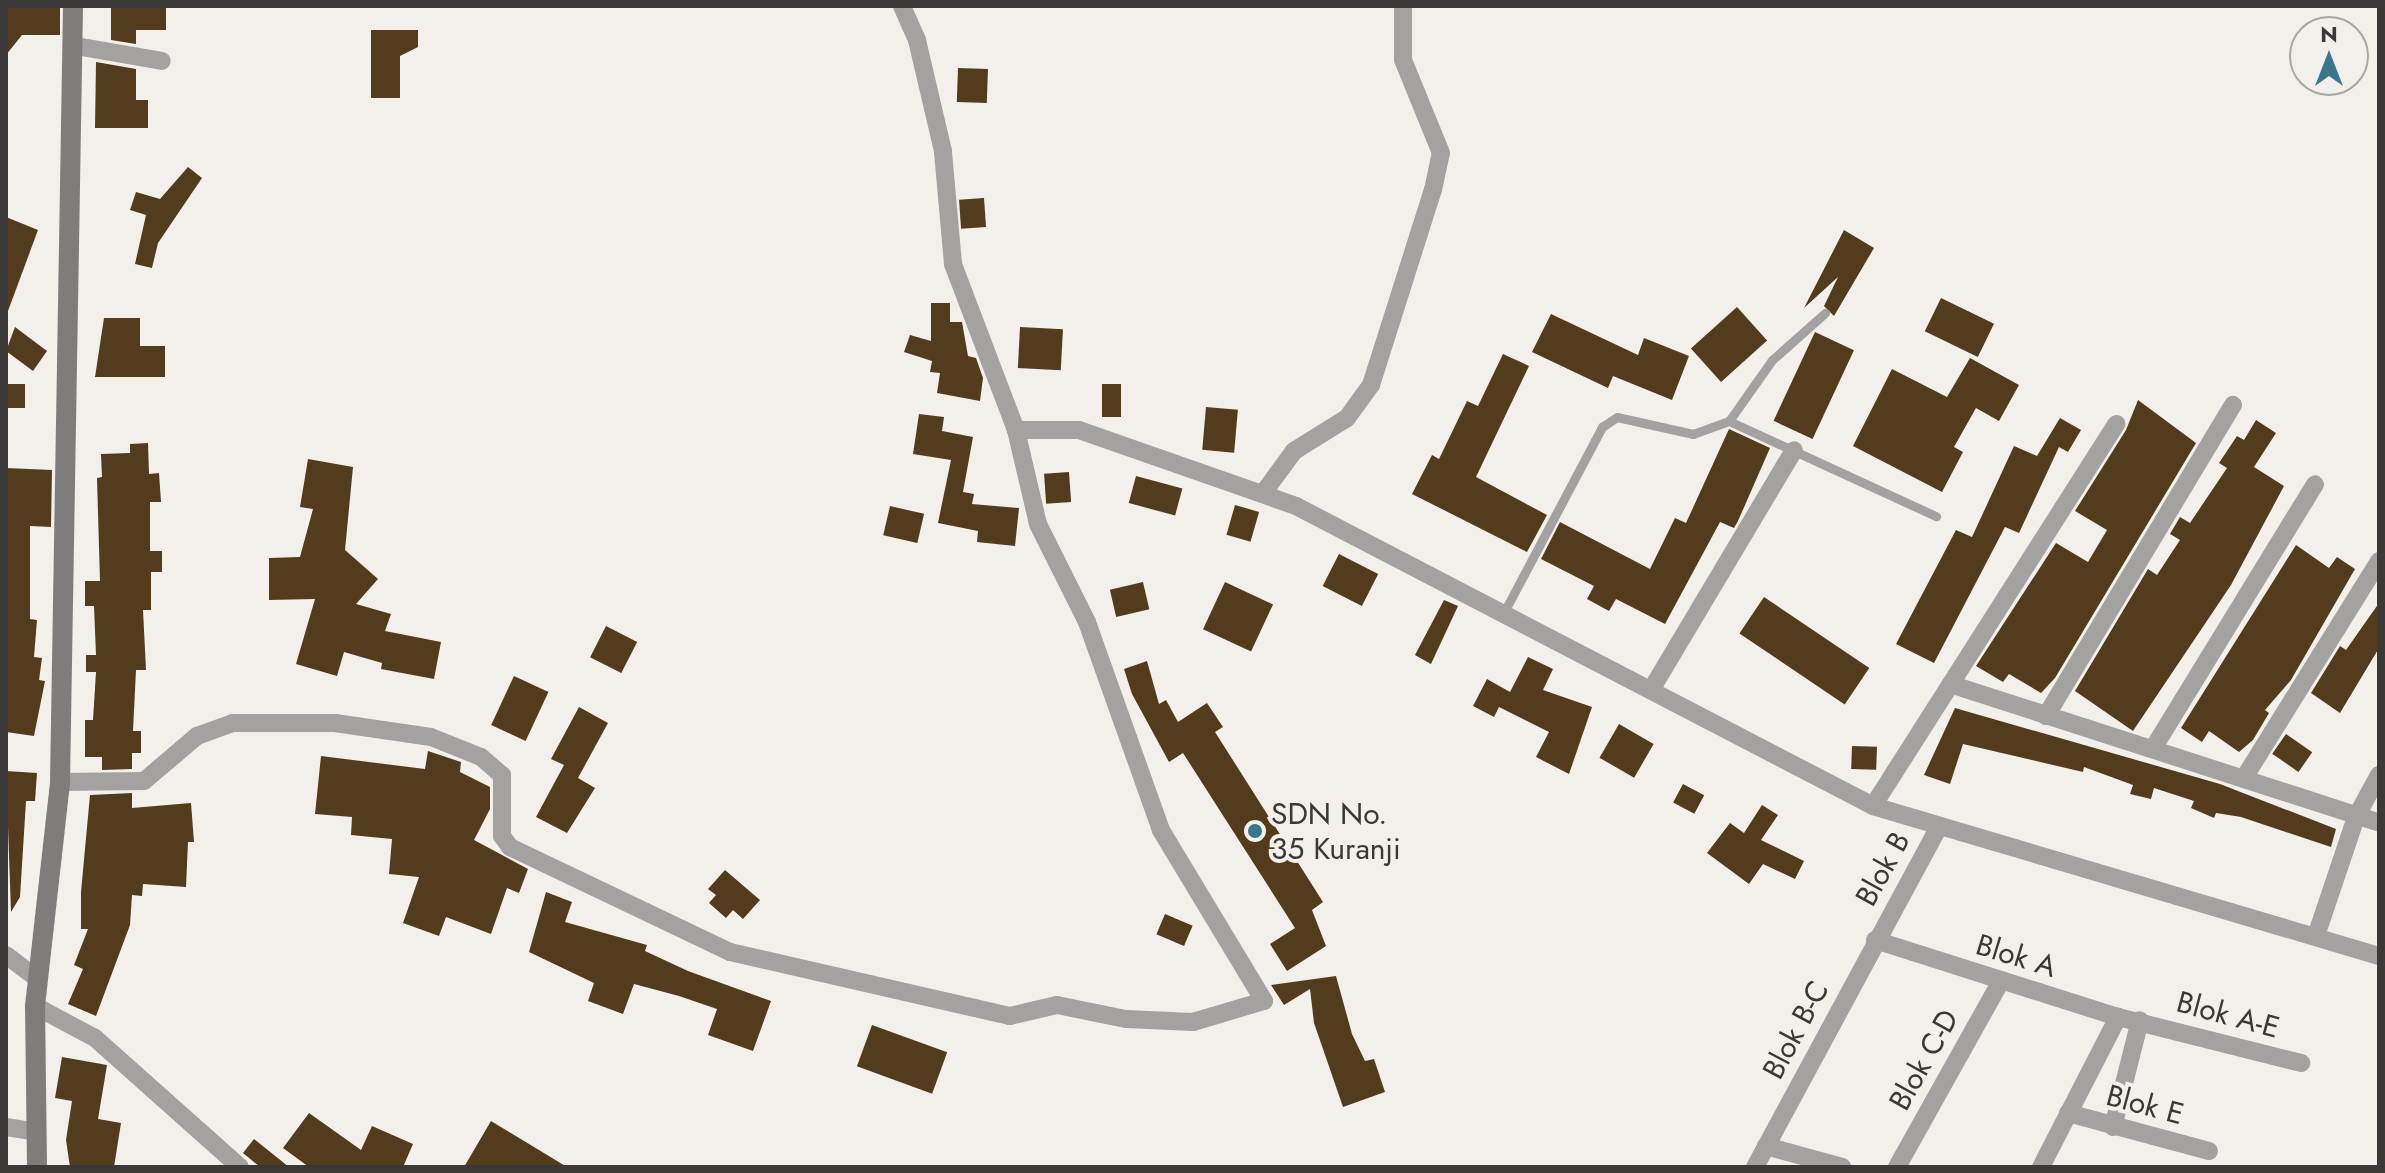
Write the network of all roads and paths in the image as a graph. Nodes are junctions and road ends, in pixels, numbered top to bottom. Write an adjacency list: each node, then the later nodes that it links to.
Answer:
1 (73, 6): 4 (street)
2 (902, 6): 10 (street)
3 (1403, 6): 13 (street)
4 (76, 46): 5 (street); 23 (street)
5 (162, 61)
6 (1825, 313): 8 (lane)
7 (2233, 405): 19 (street)
8 (1729, 421): 11 (lane); 16 (lane)
9 (2116, 424): 17 (street)
10 (1016, 430): 13 (street); 23 (street)
11 (1794, 450): 14 (lane); 18 (street)
12 (2315, 484): 20 (street)
13 (1264, 492): 16 (street)
14 (1936, 516)
15 (2379, 561): 22 (street)
16 (1503, 614): 18 (street)
17 (1953, 685): 19 (street); 24 (street)
18 (1651, 690): 24 (street)
19 (2046, 716): 20 (street)
20 (2154, 747): 22 (street)
21 (2379, 775): 25 (street)
22 (2244, 778): 25 (street)
23 (60, 782): 32 (street)
24 (1873, 806): 27 (street)
25 (2356, 817): 26 (street); 28 (street)
26 (2379, 823)
27 (1939, 826): 28 (street); 29 (street, Blok B)
28 (2316, 936): 31 (street)
29 (1875, 940): 33 (street, Blok A); 42 (street, Blok B-C)
30 (6, 955): 32 (street)
31 (2379, 956)
32 (38, 979): 34 (street)
33 (2001, 981): 35 (street, Blok A); 48 (street, Blok C-D)
34 (35, 1006): 41 (street); 45 (street)
35 (2118, 1017): 36 (street, Blok A); 38 (street)
36 (2140, 1020): 37 (street, Blok A-E); 40 (street)
37 (2301, 1063)
38 (2068, 1113): 40 (street, Blok E); 49 (street)
39 (6, 1127): 41 (street)
40 (2113, 1127): 43 (street, Blok E)
41 (36, 1132): 44 (street)
42 (1766, 1146): 46 (street); 47 (street)
43 (2209, 1151)
44 (37, 1167)
45 (240, 1167)
46 (1755, 1167)
47 (1842, 1167)
48 (1897, 1167)
49 (2041, 1167)

